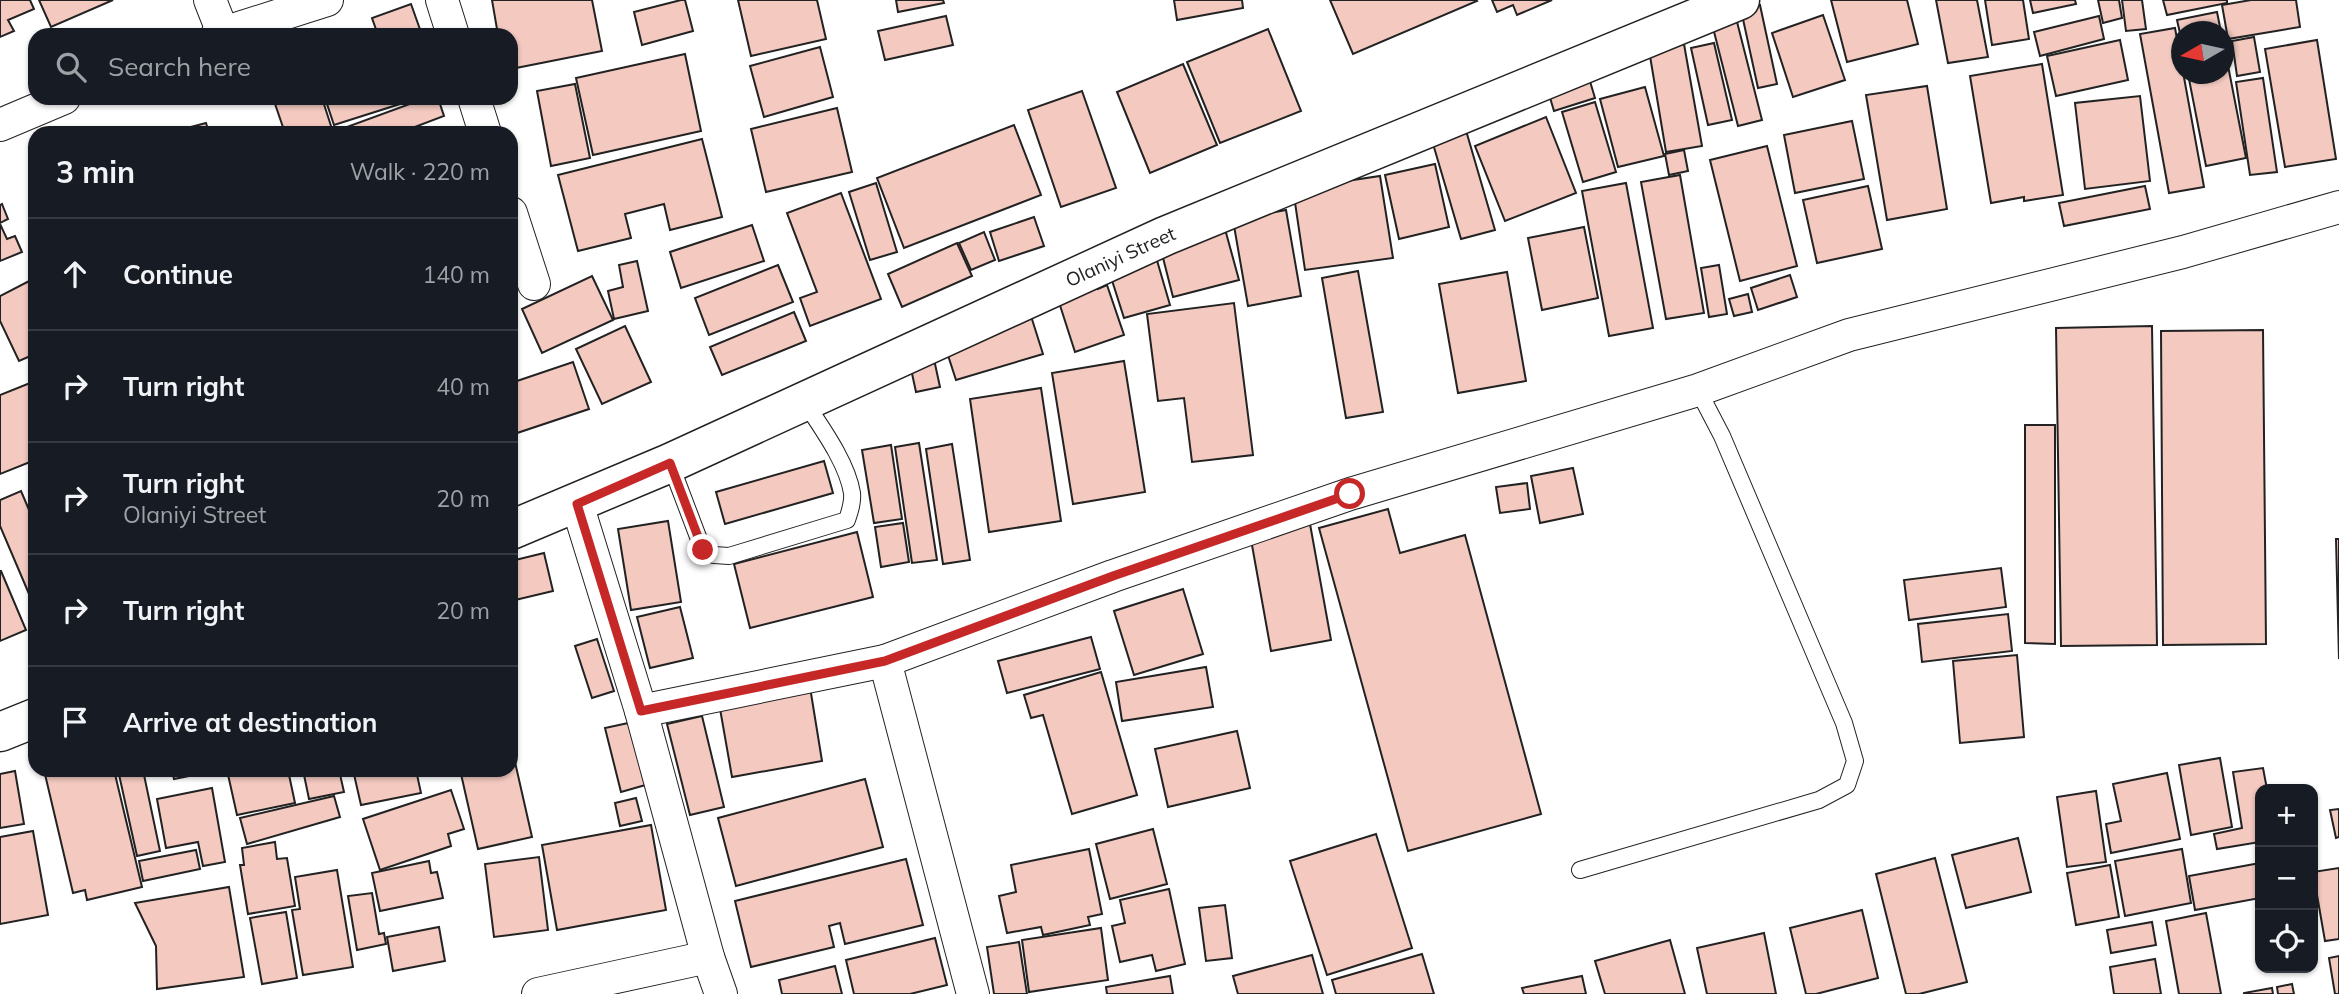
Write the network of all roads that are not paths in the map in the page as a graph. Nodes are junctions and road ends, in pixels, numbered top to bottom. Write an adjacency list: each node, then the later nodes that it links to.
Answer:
1 (210, 0): 5 (street)
2 (327, 0): 6 (street)
3 (442, 0): 7 (street)
4 (1740, 0): 16 (street, Olaniyi Street)
5 (218, 28)
6 (239, 28)
7 (451, 28)
8 (53, 105): 10 (street)
9 (476, 105): 11 (street)
10 (21, 126)
11 (483, 126)
12 (2339, 207): 15 (street)
13 (518, 235): 14 (street)
14 (534, 284)
15 (1699, 390): 20 (street); 24 (lane)
16 (804, 400): 17 (street, Olaniyi Street); 17 (lane)
17 (670, 463): 18 (street, Olaniyi Street)
18 (577, 504): 19 (street, Olaniyi Street); 21 (street)
19 (518, 527)
20 (885, 661): 21 (street); 28 (street)
21 (641, 711): 25 (street)
22 (28, 721): 23 (street)
23 (0, 732)
24 (1580, 870)
25 (708, 957): 26 (street); 27 (street)
26 (538, 994)
27 (721, 994)
28 (973, 994)

